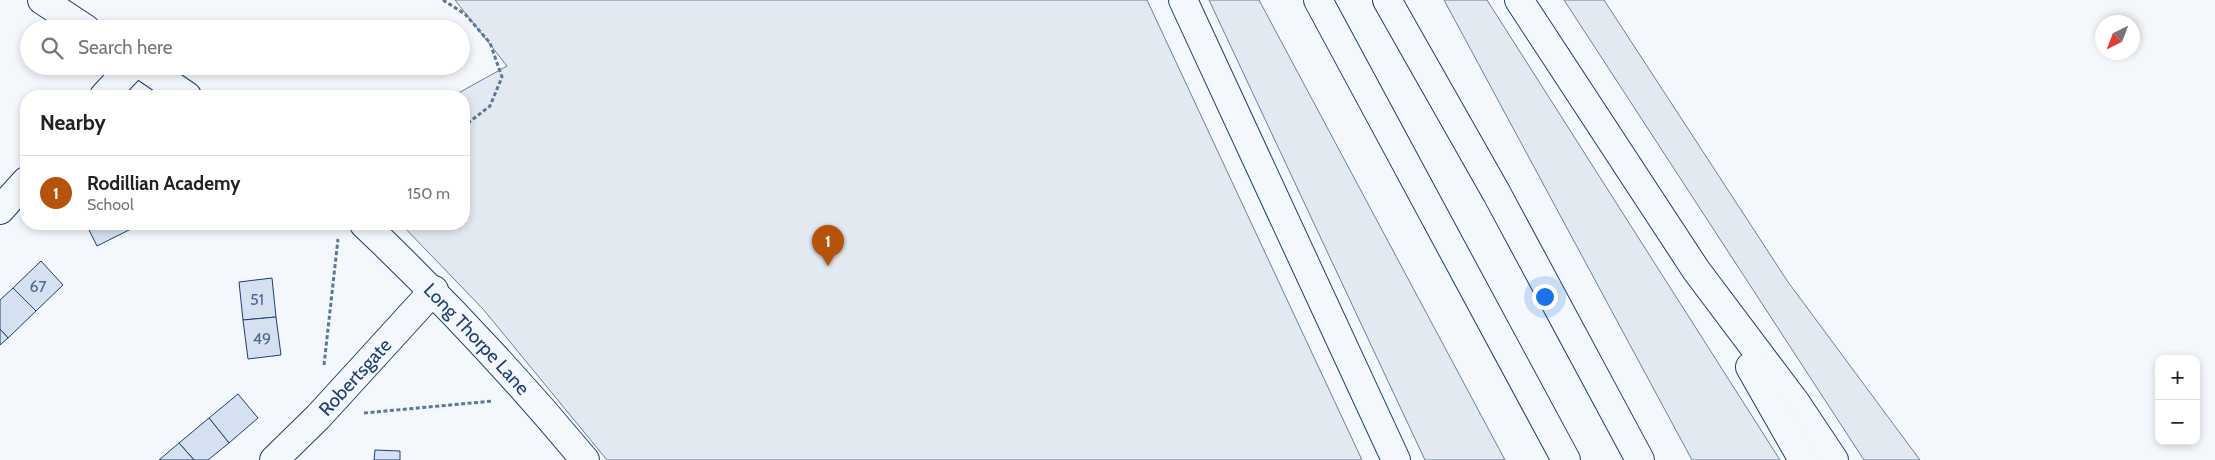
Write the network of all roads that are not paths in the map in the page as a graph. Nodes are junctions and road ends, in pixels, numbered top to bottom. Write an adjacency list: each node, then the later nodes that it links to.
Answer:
1 (42, 0): 6 (main road)
2 (1183, 0): 18 (main road)
3 (1318, 0): 19 (main road)
4 (1388, 0): 20 (main road)
5 (1519, 0): 14 (main road)
6 (72, 20)
7 (124, 75): 9 (main road)
8 (156, 75): 10 (main road)
9 (110, 90)
10 (177, 90)
11 (20, 188): 12 (main road)
12 (0, 210)
13 (370, 230): 15 (main road, Long Thorpe Lane)
14 (1696, 270): 21 (main road); 22 (main road)
15 (434, 290): 16 (main road, Robertsgate); 17 (main road, Long Thorpe Lane)
16 (274, 460)
17 (585, 460)
18 (1396, 460)
19 (1566, 460)
20 (1640, 460)
21 (1803, 460)
22 (1834, 460)

